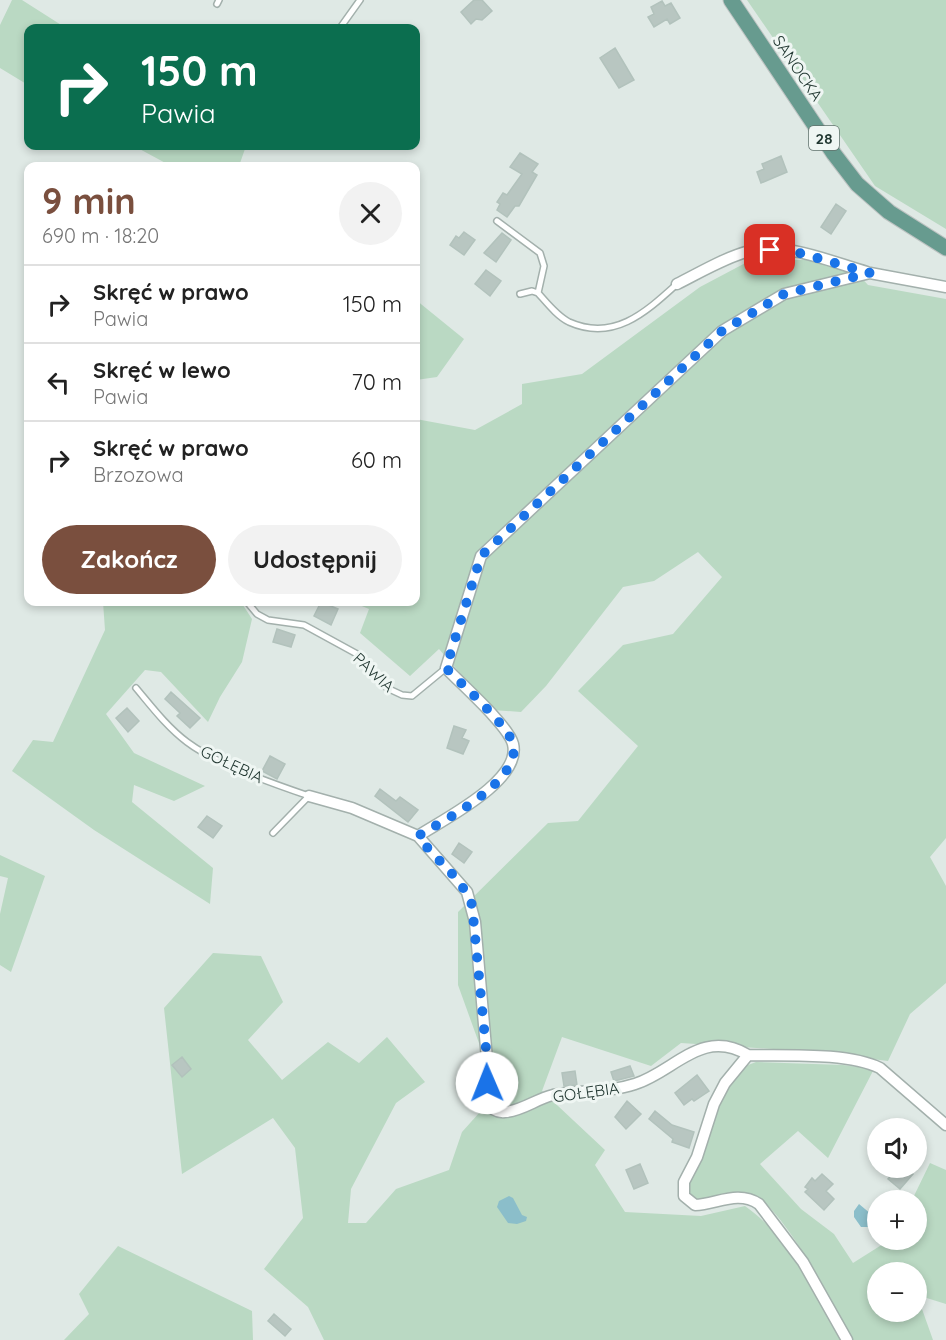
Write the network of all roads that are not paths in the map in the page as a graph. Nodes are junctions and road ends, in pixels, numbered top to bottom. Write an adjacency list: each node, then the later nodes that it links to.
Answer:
1 (360, 0): 3 (lane)
2 (731, 0): 5 (main road, SANOCKA / 28)
3 (343, 24)
4 (497, 221): 9 (lane)
5 (946, 248)
6 (870, 273): 7 (street); 8 (street); 12 (street)
7 (677, 284): 9 (lane)
8 (946, 287)
9 (537, 293): 10 (lane)
10 (520, 294)
11 (250, 606): 12 (lane, PAWIA)
12 (446, 668): 16 (street)
13 (136, 688): 14 (lane, GOŁĘBIA)
14 (309, 796): 15 (lane); 16 (street, GOŁĘBIA)
15 (273, 833)
16 (418, 836): 17 (street, GOŁĘBIA)
17 (748, 1055): 18 (street, GOŁĘBIA); 19 (street)
18 (946, 1125)
19 (847, 1340)

